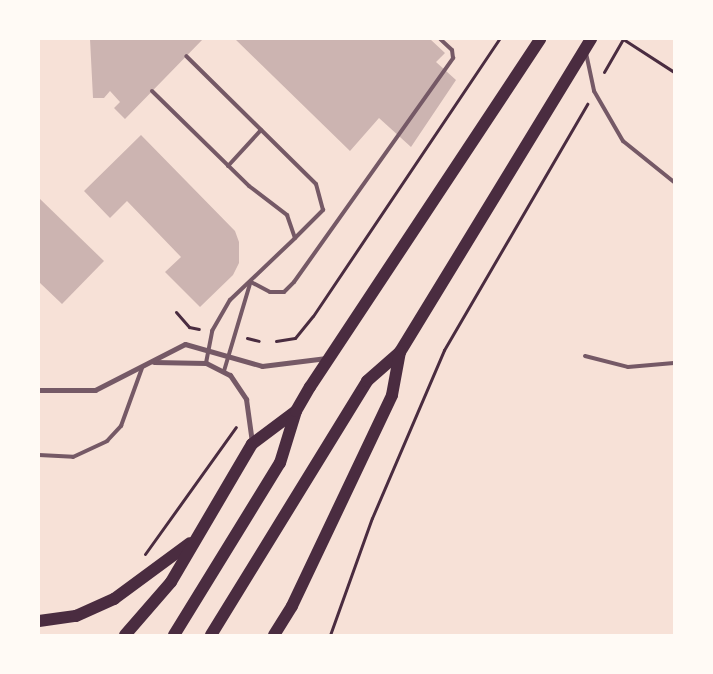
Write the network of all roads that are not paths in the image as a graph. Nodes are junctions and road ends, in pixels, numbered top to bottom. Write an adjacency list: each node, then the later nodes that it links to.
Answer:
1 (440, 39): 10 (lane)
2 (540, 39): 15 (main road)
3 (588, 44): 8 (lane); 12 (main road)
4 (186, 56): 6 (lane)
5 (152, 91): 7 (lane)
6 (261, 130): 7 (lane); 9 (lane)
7 (228, 166): 9 (lane)
8 (674, 182)
9 (295, 238): 10 (lane)
10 (251, 282): 11 (lane); 13 (lane)
11 (208, 348): 13 (street); 16 (street); 17 (lane)
12 (400, 352): 29 (main road); 30 (main road)
13 (231, 355): 15 (street); 20 (lane)
14 (585, 356): 18 (lane)
15 (329, 358): 22 (main road)
16 (153, 362): 17 (street); 19 (street)
17 (206, 363): 20 (street)
18 (674, 363)
19 (142, 368): 21 (street); 24 (lane)
20 (224, 371): 23 (street)
21 (39, 390)
22 (296, 411): 23 (main road); 28 (main road)
23 (252, 444): 25 (main road)
24 (39, 455)
25 (197, 536): 26 (main road); 27 (main road)
26 (39, 621)
27 (125, 635)
28 (174, 635)
29 (211, 635)
30 (274, 635)

